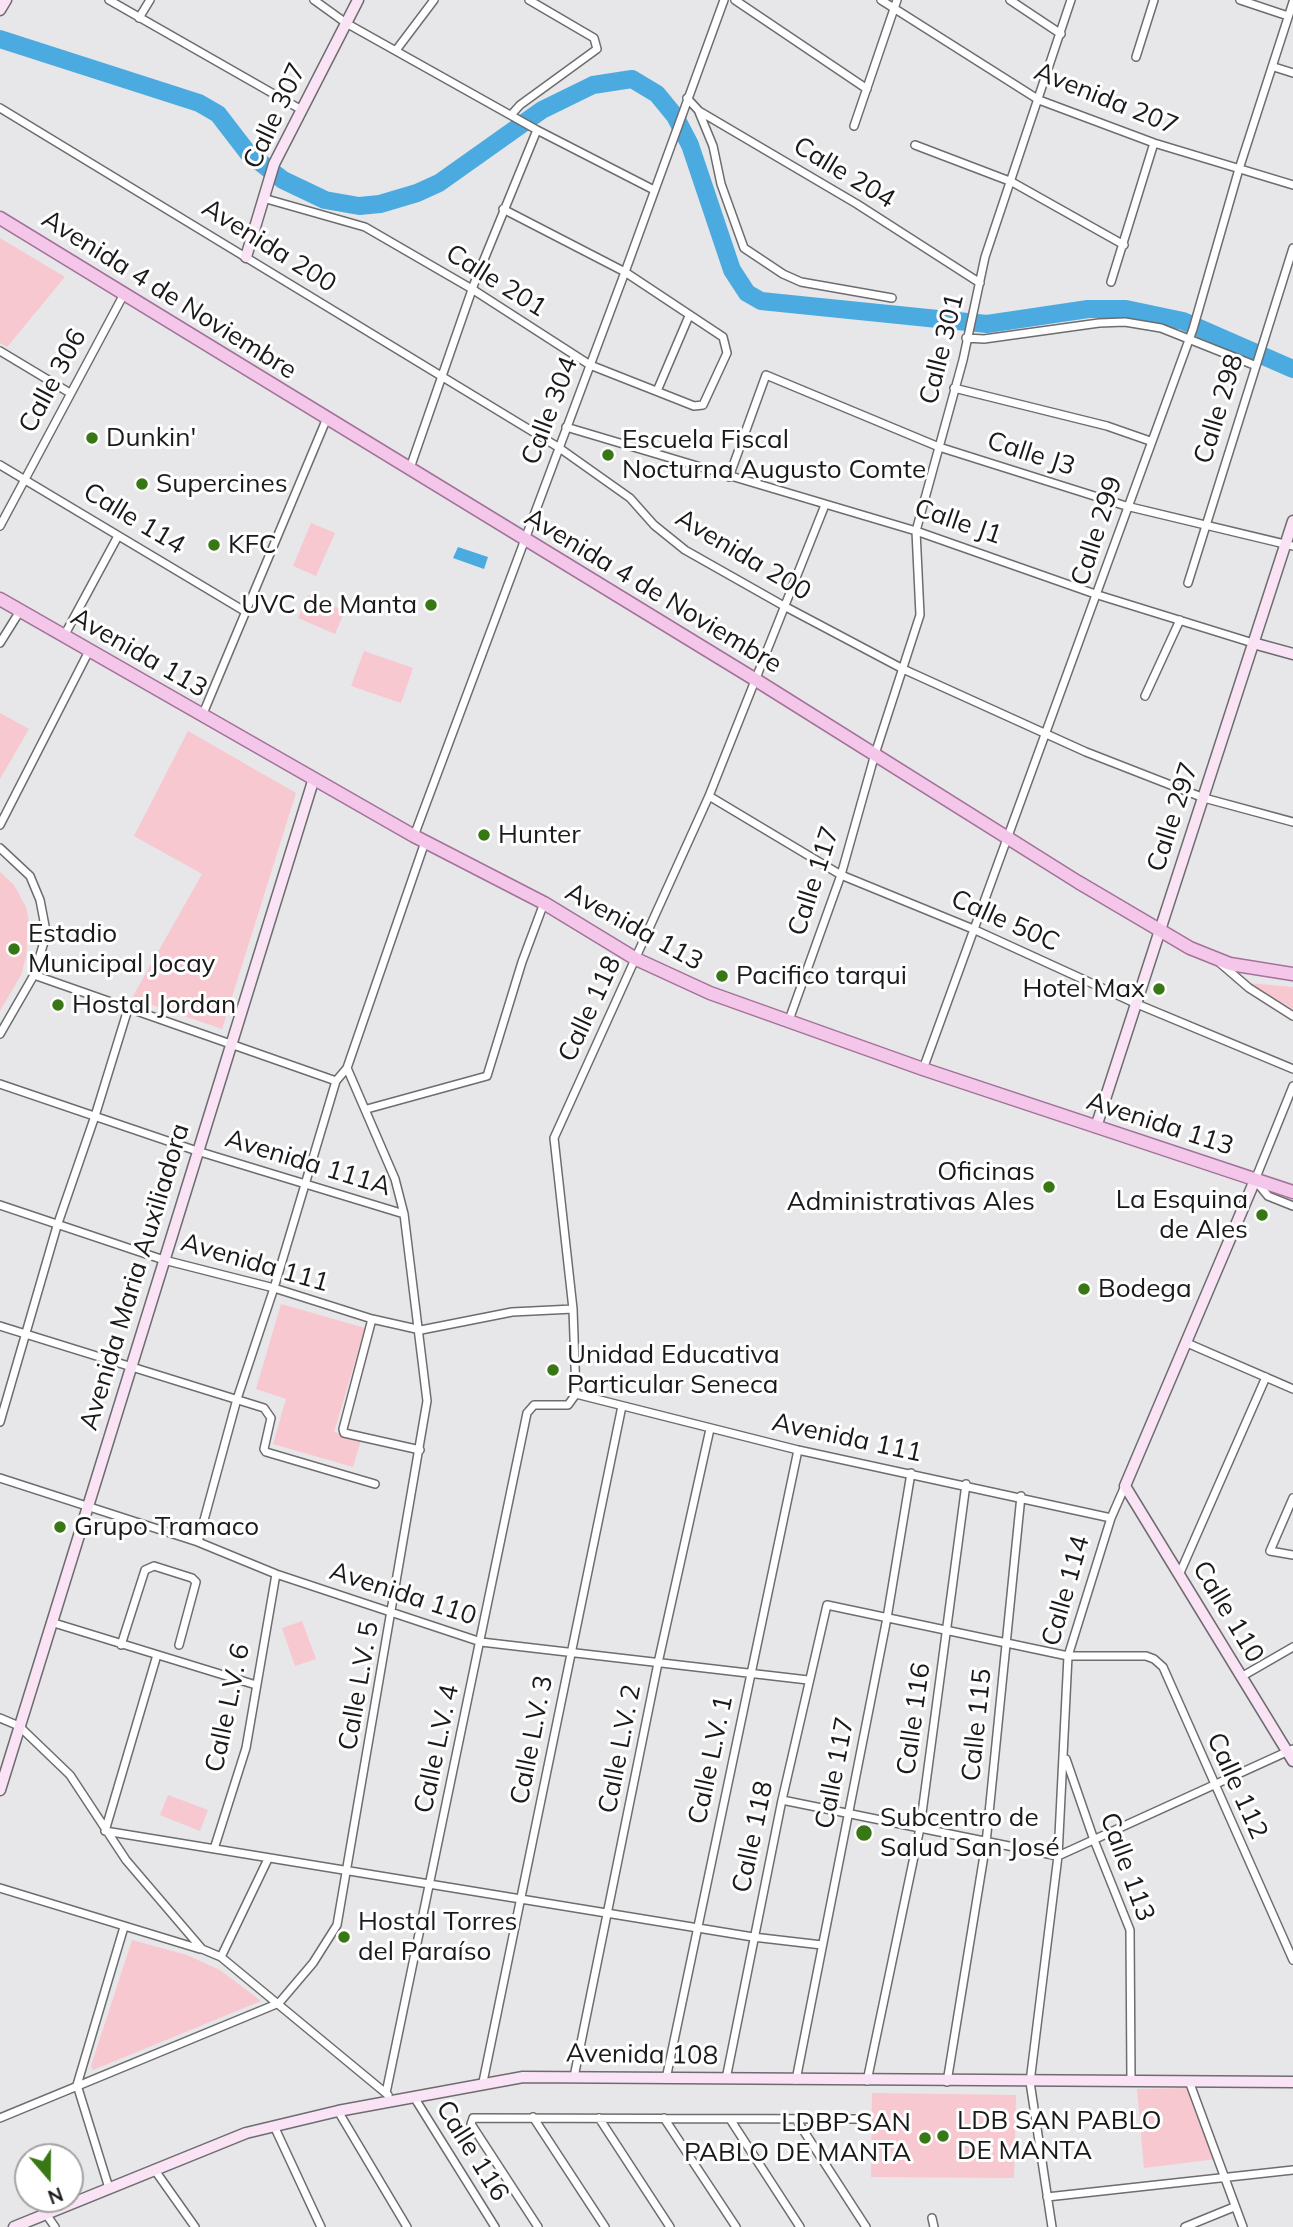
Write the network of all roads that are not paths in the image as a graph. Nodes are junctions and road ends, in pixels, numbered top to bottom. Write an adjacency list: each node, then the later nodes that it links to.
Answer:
1 (6, 0): 17 (street)
2 (109, 0): 19 (street)
3 (150, 0): 19 (street)
4 (314, 0): 20 (street)
5 (358, 0): 20 (street, Calle 307)
6 (434, 0): 22 (street)
7 (529, 0): 32 (street)
8 (724, 0): 28 (street, Calle 304)
9 (735, 0): 26 (street)
10 (881, 0): 16 (street, Avenida 207)
11 (1010, 0): 21 (street)
12 (1071, 0): 21 (street, Calle 301)
13 (1154, 0): 23 (street)
14 (1240, 0): 18 (street)
15 (1293, 2): 18 (street, Calle 299)
16 (896, 4): 26 (street); 27 (street, Avenida 207)
17 (0, 10)
18 (1288, 16): 24 (street, Calle 299)
19 (139, 18): 30 (street)
20 (346, 23): 22 (street); 30 (street, Calle 307)
21 (1061, 34): 27 (street, Calle 301)
22 (397, 49): 32 (street)
23 (1136, 57)
24 (1274, 67): 25 (street); 37 (street, Calle 299)
25 (1293, 74)
26 (867, 89): 33 (street)
27 (1039, 100): 35 (street, Avenida 207); 38 (street, Calle 301)
28 (686, 101): 31 (street, Calle 204); 40 (street, Calle 304)
29 (0, 107): 46 (street, Avenida 200)
30 (300, 109): 41 (street, Calle 307)
31 (699, 111): 49 (street, Calle 204); 52 (street)
32 (512, 116): 34 (street)
33 (854, 126)
34 (535, 129): 40 (street); 42 (street)
35 (1154, 143): 37 (street, Avenida 207); 44 (street)
36 (915, 145): 38 (street)
37 (1239, 169): 39 (street, Avenida 207); 55 (street, Calle 299)
38 (1012, 181): 44 (street); 49 (street, Calle 301)
39 (1293, 185)
40 (654, 190): 47 (street, Calle 304)
41 (263, 198): 46 (street, Calle 307); 50 (street, Calle 201)
42 (503, 209): 47 (street); 50 (street)
43 (0, 218): 51 (main road, Avenida 4 de Noviembre)
44 (1124, 245): 48 (street)
45 (1293, 248): 58 (street, Calle 298)
46 (246, 257): 59 (street, Avenida 200)
47 (625, 272): 53 (street); 57 (street, Calle 304)
48 (1111, 282)
49 (980, 283): 54 (street, Calle 301)
50 (472, 289): 57 (street, Calle 201); 59 (street)
51 (124, 294): 62 (street, Calle 306); 63 (main road, Avenida 4 de Noviembre)
52 (892, 298)
53 (690, 316): 61 (street); 61 (street, Calle 201)
54 (967, 334): 55 (street); 60 (street, Calle 301)
55 (1189, 338): 58 (street); 65 (street, Calle 299)
56 (0, 351): 62 (street)
57 (590, 365): 61 (street, Calle 201); 64 (street, Calle 304)
58 (1254, 365): 76 (street, Calle 298)
59 (443, 377): 66 (street, Avenida 200); 69 (street)
60 (954, 388): 65 (street); 67 (street, Calle 301)
61 (657, 391)
62 (70, 393): 71 (street, Calle 306)
63 (327, 418): 69 (main road, Avenida 4 de Noviembre); 86 (street)
64 (566, 427): 66 (street, Calle 304); 70 (street, Calle J1)
65 (1150, 440): 73 (street, Calle 299)
66 (558, 447): 79 (street, Calle 304); 84 (street, Avenida 200)
67 (939, 447): 70 (street, Calle J3); 73 (street, Calle J3); 77 (street, Calle 301)
68 (0, 465): 71 (street, Calle 114)
69 (410, 468): 79 (main road, Avenida 4 de Noviembre)
70 (729, 477): 72 (street, Calle J1)
71 (24, 479): 75 (street, Calle 306); 78 (street, Calle 114)
72 (825, 505): 77 (street, Calle J1); 84 (street, Calle 118)
73 (1126, 506): 76 (street, Calle J3); 82 (street, Calle 299)
74 (1293, 521): 80 (street, Calle 297)
75 (0, 526)
76 (1206, 526): 80 (street, Calle J3); 81 (street, Calle 298)
77 (916, 531): 82 (street, Calle J1); 93 (street, Calle 301)
78 (118, 536): 86 (street, Calle 114); 88 (street)
79 (524, 539): 94 (main road, Avenida 4 de Noviembre); 105 (street, Calle 304)
80 (1289, 545): 90 (street, Calle 297)
81 (1188, 583)
82 (1098, 594): 87 (street, Calle J1); 97 (street, Calle 299)
83 (0, 599): 85 (main road, Avenida 113)
84 (784, 606): 93 (street, Avenida 200); 94 (street, Calle 118)
85 (19, 611): 88 (main road, Avenida 113); 89 (street)
86 (246, 612): 96 (street)
87 (1180, 620): 90 (street, Calle J1); 95 (street)
88 (64, 636): 91 (main road, Avenida 113)
89 (0, 643)
90 (1253, 643): 92 (street, Calle J1); 101 (street, Calle 297)
91 (89, 651): 96 (main road, Avenida 113); 103 (street)
92 (1293, 654)
93 (903, 669): 97 (street, Avenida 200); 98 (street, Calle 301)
94 (756, 680): 98 (main road, Avenida 4 de Noviembre); 100 (street, Calle 118)
95 (1145, 696)
96 (202, 716): 99 (main road, Avenida 113)
97 (1045, 734): 101 (street, Avenida 200); 104 (street, Calle 299)
98 (875, 754): 104 (main road, Avenida 4 de Noviembre); 107 (street, Calle 117)
99 (314, 778): 105 (main road, Avenida 113); 120 (street, Avenida Maria Auxiliadora)
100 (709, 796): 107 (street, Calle 50C); 111 (street, Calle 118)
101 (1204, 798): 102 (street, Avenida 200); 110 (street, Calle 297)
102 (1293, 822)
103 (0, 825)
104 (1006, 836): 109 (street, Calle 299); 110 (main road, Avenida 4 de Noviembre)
105 (419, 839): 108 (main road, Avenida 113); 121 (street, Calle 304)
106 (0, 848): 114 (street)
107 (841, 875): 109 (street, Calle 50C); 118 (street, Calle 117)
108 (544, 903): 111 (main road, Avenida 113); 127 (street)
109 (974, 929): 115 (street, Calle 50C); 122 (street, Calle 299)
110 (1161, 930): 112 (main road, Avenida 4 de Noviembre); 115 (street, Calle 297)
111 (636, 960): 118 (main road, Avenida 113); 140 (street, Calle 118)
112 (1216, 960): 113 (main road, Avenida 4 de Noviembre); 117 (street)
113 (1293, 974)
114 (34, 975): 116 (street); 119 (street)
115 (1138, 1004): 123 (street, Calle 50C); 129 (street, Calle 297)
116 (128, 1009): 120 (street); 128 (street)
117 (1293, 1016)
118 (789, 1020): 122 (main road, Avenida 113)
119 (0, 1034)
120 (232, 1044): 124 (street); 130 (street, Avenida Maria Auxiliadora)
121 (347, 1068): 124 (street); 127 (street, Calle L.V. 5)
122 (923, 1069): 129 (main road, Avenida 113)
123 (1293, 1069)
124 (336, 1081): 132 (street)
125 (0, 1084): 128 (street, Avenida 111A)
126 (1293, 1086): 131 (street, Calle 114)
127 (367, 1109): 136 (street, Calle L.V. 5)
128 (95, 1116): 130 (street, Avenida 111A); 137 (street)
129 (1096, 1127): 131 (main road, Avenida 113)
130 (197, 1151): 132 (street, Avenida 111A); 138 (street, Avenida Maria Auxiliadora)
131 (1255, 1180): 133 (main road, Avenida 113); 135 (street); 145 (street, Calle 114)
132 (305, 1183): 136 (street, Avenida 111A); 139 (street)
133 (1293, 1192)
134 (0, 1205): 137 (street, Avenida 111)
135 (1293, 1206)
136 (404, 1214): 143 (street, Calle L.V. 5)
137 (57, 1226): 138 (street, Avenida 111); 144 (street)
138 (164, 1260): 139 (street, Avenida 111); 146 (street, Avenida Maria Auxiliadora)
139 (274, 1288): 141 (street, Avenida 111); 150 (street)
140 (573, 1309): 143 (street); 149 (street, Calle 118)
141 (372, 1319): 143 (street, Avenida 111); 154 (street)
142 (0, 1326): 144 (street)
143 (421, 1329): 154 (street, Calle L.V. 5)
144 (27, 1334): 146 (street); 152 (street)
145 (1187, 1343): 147 (street); 160 (street, Calle 114)
146 (131, 1366): 150 (street); 163 (street, Avenida Maria Auxiliadora)
147 (1266, 1377): 148 (street); 168 (street)
148 (1293, 1389)
149 (576, 1394): 151 (street, Avenida 111); 173 (street, Calle L.V. 4)
150 (237, 1399): 158 (street); 165 (street)
151 (622, 1406): 153 (street, Avenida 111); 178 (street, Calle L.V. 3)
152 (0, 1422)
153 (710, 1429): 155 (street, Avenida 111); 181 (street, Calle L.V. 2)
154 (420, 1450): 169 (street, Calle L.V. 5)
155 (798, 1450): 156 (street, Avenida 111); 182 (street, Calle L.V. 1)
156 (911, 1473): 159 (street, Avenida 111); 170 (street, Calle 117)
157 (0, 1478): 163 (street, Avenida 110)
158 (375, 1484)
159 (966, 1484): 161 (street, Avenida 111); 172 (street, Calle 116)
160 (1125, 1486): 164 (street, Calle 114); 168 (street, Calle 110)
161 (1021, 1496): 164 (street, Avenida 111); 176 (street, Calle 115)
162 (1293, 1498): 166 (street)
163 (88, 1507): 165 (street, Avenida 110); 171 (street, Avenida Maria Auxiliadora)
164 (1111, 1518): 180 (street, Calle 114)
165 (198, 1542): 167 (street, Avenida 110)
166 (1293, 1555)
167 (275, 1574): 169 (street, Avenida 110); 185 (street, Calle L.V. 6)
168 (1179, 1575): 183 (street, Calle 110)
169 (393, 1612): 173 (street, Avenida 110); 201 (street, Calle L.V. 5)
170 (887, 1618): 172 (street); 184 (street, Calle 118); 193 (street, Calle 117)
171 (54, 1623): 174 (street); 187 (street, Avenida Maria Auxiliadora)
172 (947, 1633): 176 (street); 194 (street, Calle 116)
173 (481, 1642): 178 (street, Avenida 110); 202 (street, Calle L.V. 4)
174 (121, 1645): 175 (street); 179 (street)
175 (179, 1645)
176 (1007, 1645): 180 (street); 197 (street, Calle 115)
177 (1293, 1647): 183 (street)
178 (570, 1654): 181 (street, Avenida 110); 204 (street, Calle L.V. 3)
179 (158, 1655): 185 (street); 195 (street)
180 (1068, 1656): 189 (street, Calle 114); 190 (street, Calle 112)
181 (659, 1663): 182 (street, Avenida 110); 205 (street, Calle L.V. 2)
182 (752, 1672): 184 (street, Avenida 110); 207 (street, Calle L.V. 1)
183 (1241, 1676): 188 (street, Calle 110)
184 (808, 1680): 192 (street, Calle 118)
185 (256, 1685): 198 (street, Calle L.V. 6)
186 (0, 1718): 187 (street)
187 (19, 1726): 191 (street, Avenida Maria Auxiliadora); 195 (street)
188 (1291, 1754): 190 (street)
189 (1065, 1755): 196 (street, Calle 113); 199 (street, Calle 114)
190 (1213, 1786): 196 (street); 212 (street, Calle 112)
191 (0, 1790)
192 (782, 1800): 193 (street); 208 (street, Calle 118)
193 (848, 1815): 194 (street); 209 (street, Calle 117)
194 (920, 1829): 197 (street); 219 (street, Calle 116)
195 (105, 1831): 198 (street); 210 (street)
196 (1094, 1840): 199 (street); 218 (street, Calle 113)
197 (986, 1843): 199 (street); 222 (street, Calle 115)
198 (214, 1849): 200 (street)
199 (1058, 1856): 223 (street, Calle 114)
200 (268, 1859): 201 (street); 211 (street)
201 (349, 1871): 202 (street); 213 (street, Calle L.V. 5)
202 (430, 1885): 204 (street); 226 (street, Calle L.V. 4)
203 (0, 1888): 206 (street)
204 (521, 1898): 205 (street); 221 (street, Calle L.V. 3)
205 (608, 1914): 207 (street); 214 (street, Calle L.V. 2)
206 (124, 1927): 210 (street); 225 (street)
207 (697, 1928): 208 (street); 215 (street, Calle L.V. 1)
208 (753, 1937): 209 (street); 216 (street, Calle 118)
209 (822, 1945): 217 (street, Calle 117)
210 (202, 1949): 211 (street)
211 (221, 1957): 213 (street)
212 (1293, 1960)
213 (279, 2003): 225 (street, Calle L.V. 5); 226 (street)
214 (573, 2077): 215 (street, Avenida 108); 221 (street, Avenida 108)
215 (666, 2079): 216 (street, Avenida 108)
216 (726, 2079): 217 (street, Avenida 108)
217 (796, 2080): 219 (street, Avenida 108)
218 (1131, 2080): 220 (street, Avenida 108); 223 (street, Avenida 108)
219 (867, 2081): 222 (street, Avenida 108)
220 (1189, 2081): 224 (street, Avenida 108); 239 (street)
221 (483, 2082): 227 (street, Avenida 108)
222 (947, 2082): 223 (street, Avenida 108)
223 (1030, 2082): 241 (street, Calle 114)
224 (1293, 2082)
225 (77, 2085): 230 (street, Calle L.V. 5); 240 (street)
226 (390, 2097): 227 (street, Avenida 108); 228 (street, Avenida 108)
227 (414, 2097): 245 (street, Calle 116)
228 (338, 2111): 236 (street, Avenida 108); 250 (street)
229 (533, 2117): 231 (street); 251 (street); 252 (street)
230 (0, 2118)
231 (599, 2118): 232 (street); 253 (street)
232 (664, 2118): 233 (street); 254 (street)
233 (730, 2119): 234 (street); 255 (street)
234 (796, 2119): 235 (street); 256 (street)
235 (856, 2119)
236 (274, 2126): 237 (street, Avenida 108); 249 (street)
237 (154, 2169): 240 (street, Avenida 108); 248 (street)
238 (1293, 2170): 239 (street)
239 (1223, 2178): 241 (street); 242 (street)
240 (109, 2188): 243 (street, Avenida 108)
241 (1047, 2197): 258 (street, Calle 114)
242 (1234, 2207): 259 (street); 260 (street)
243 (46, 2214): 246 (street, Avenida 108); 247 (street)
244 (932, 2218): 257 (street)
245 (492, 2226)
246 (14, 2227)
247 (55, 2227)
248 (195, 2227)
249 (321, 2227)
250 (407, 2227)
251 (538, 2227)
252 (605, 2227)
253 (670, 2227)
254 (736, 2227)
255 (800, 2227)
256 (866, 2227)
257 (934, 2227)
258 (1052, 2227)
259 (1187, 2227)
260 (1243, 2227)

